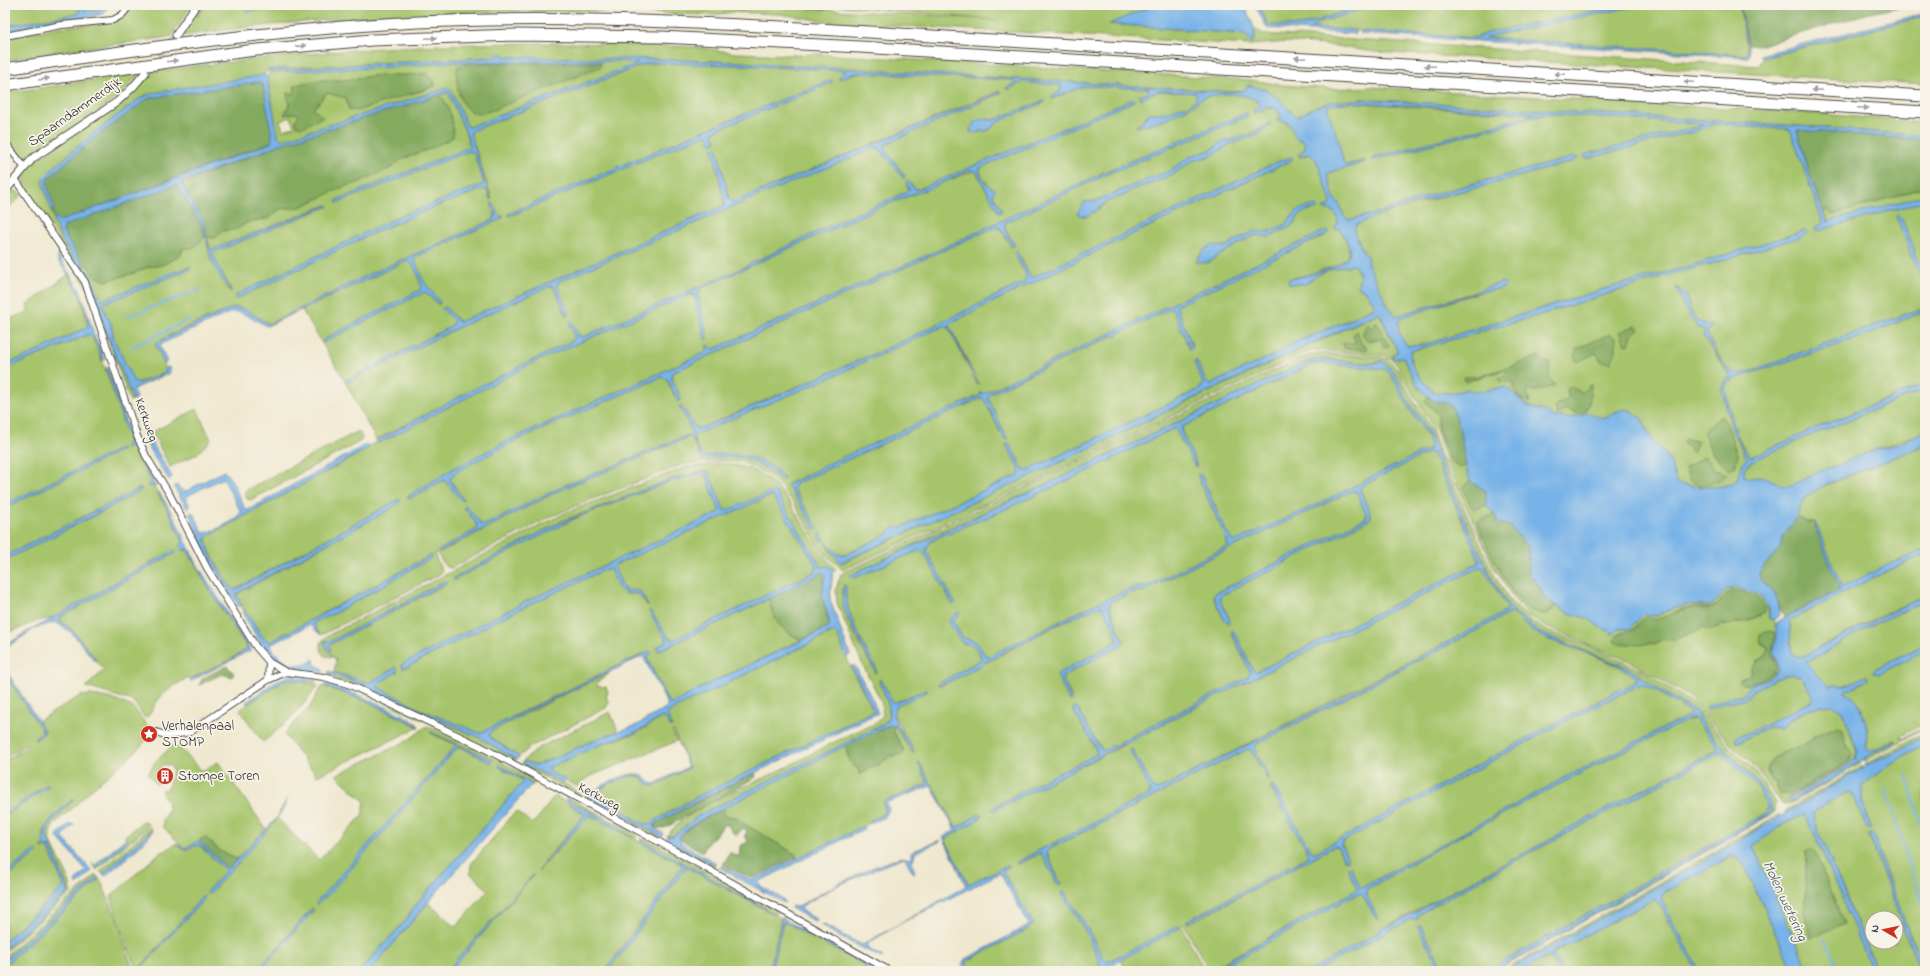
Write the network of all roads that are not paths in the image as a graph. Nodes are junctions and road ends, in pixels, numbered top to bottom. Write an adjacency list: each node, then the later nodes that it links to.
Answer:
1 (130, 5): 4 (street)
2 (196, 5): 3 (street)
3 (176, 35)
4 (5, 36)
5 (5, 69): 8 (highway, one-way to 5)
6 (145, 73): 11 (street, Spaarndammerdijk)
7 (5, 85): 9 (highway, one-way to 9)
8 (1925, 96)
9 (1925, 112)
10 (5, 142): 11 (street)
11 (24, 167): 12 (street, Spaarndammerdijk)
12 (15, 179): 13 (street, Spaarndammerdijk); 14 (street, Kerkweg)
13 (5, 191)
14 (269, 662): 15 (street, Kerkweg); 16 (street)
15 (286, 672): 16 (street); 18 (street, Kerkweg)
16 (268, 680): 17 (street)
17 (156, 732)
18 (890, 971)

